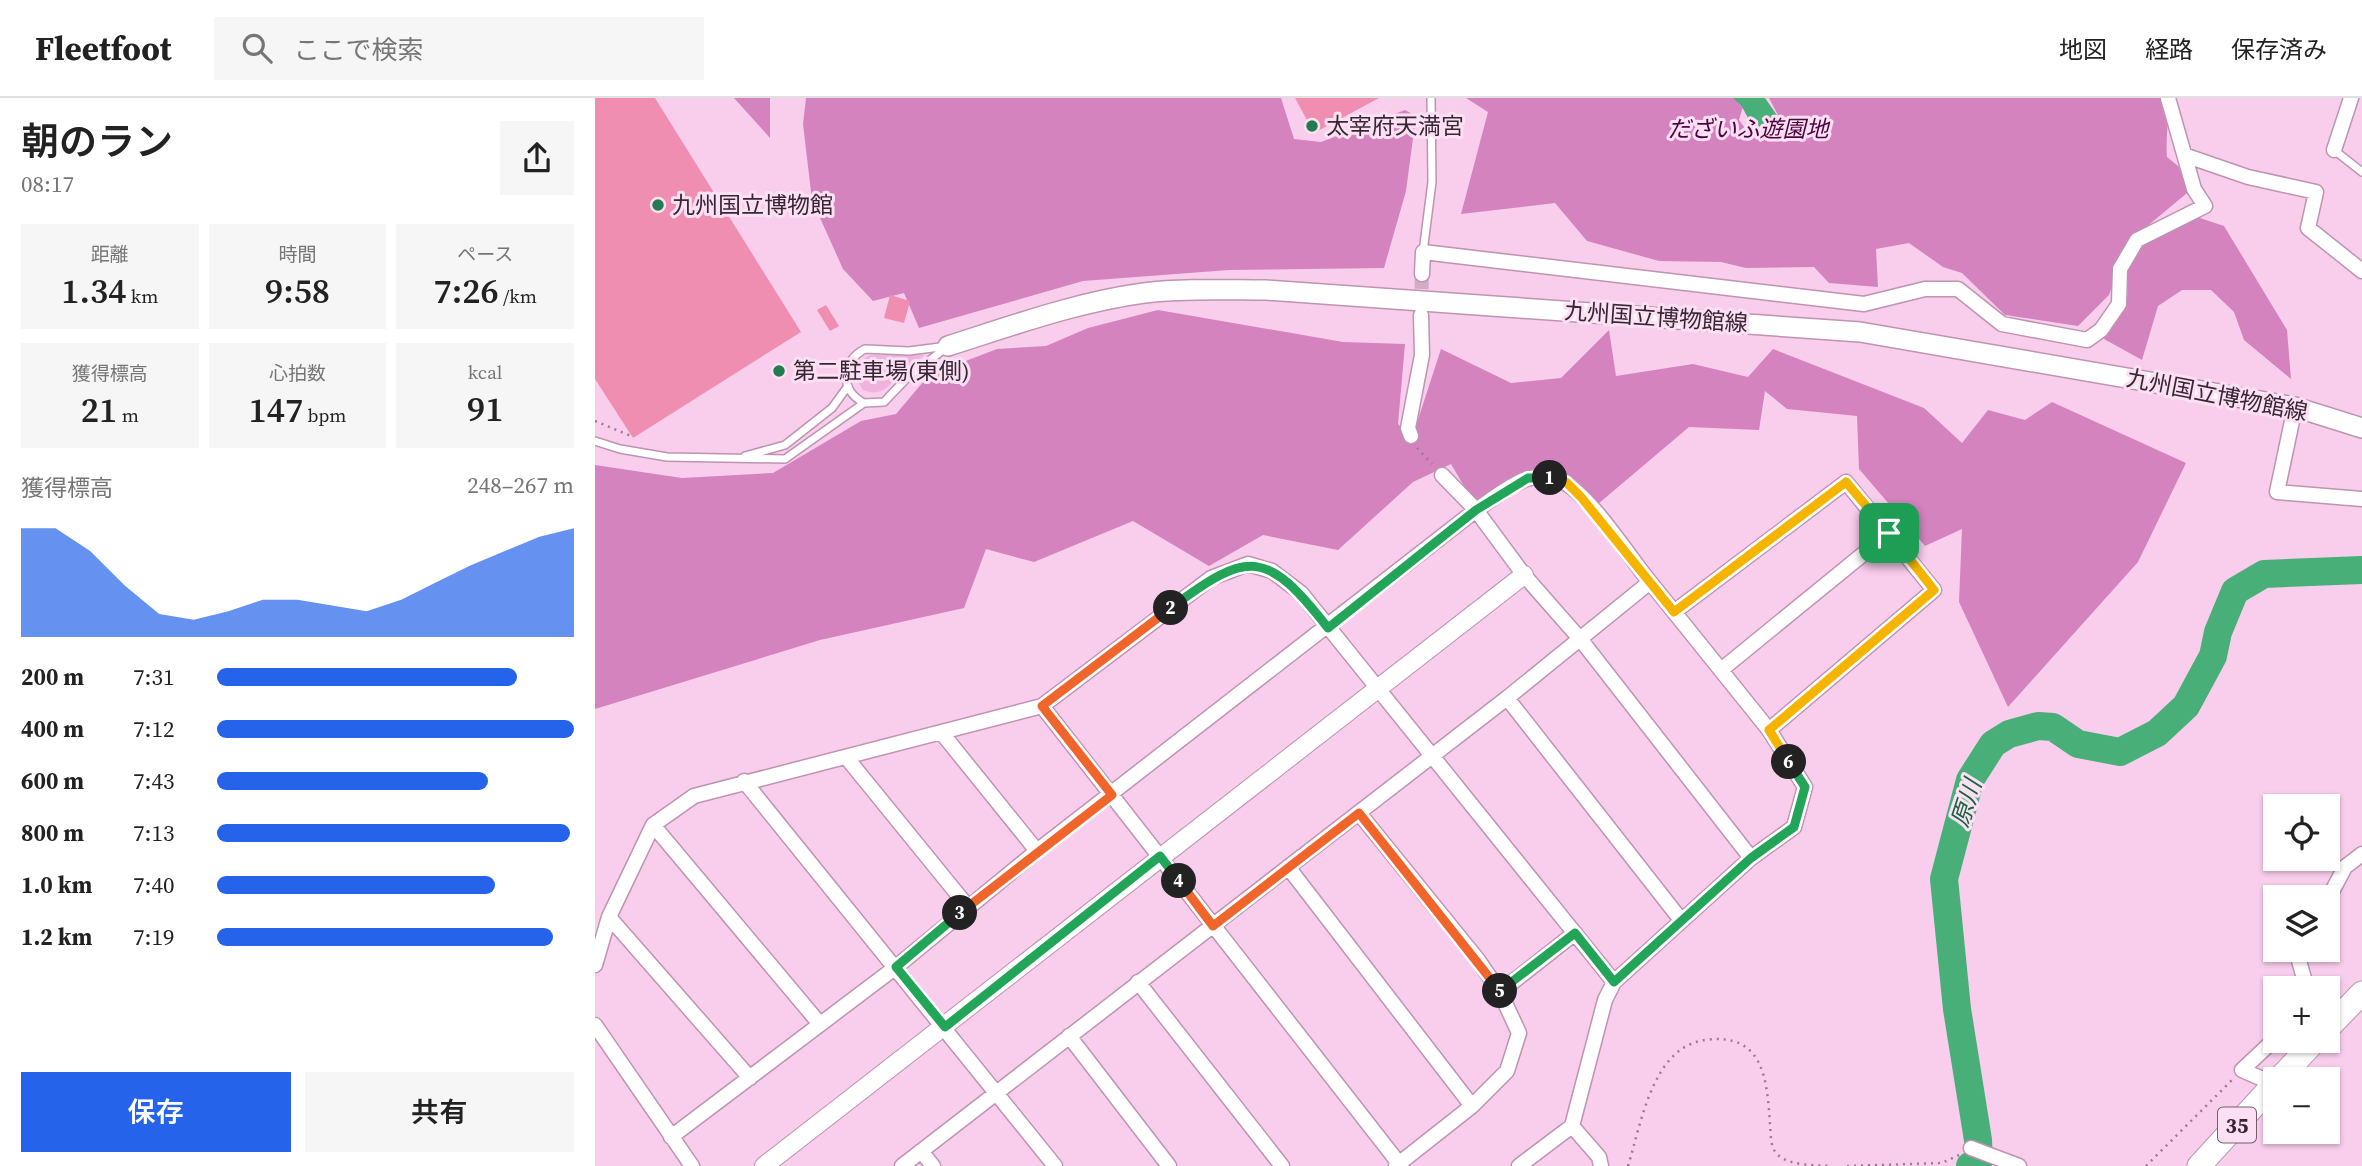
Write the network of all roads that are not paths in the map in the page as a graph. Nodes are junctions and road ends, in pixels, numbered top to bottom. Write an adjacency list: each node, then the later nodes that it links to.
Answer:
1 (1431, 98): 7 (lane)
2 (2168, 98): 5 (street)
3 (2351, 98): 4 (street)
4 (2335, 149): 6 (lane)
5 (2187, 156): 7 (street); 8 (street)
6 (2362, 172)
7 (1423, 251): 9 (street)
8 (2362, 271)
9 (1422, 274)
10 (1421, 315): 16 (street)
11 (948, 346): 12 (lane); 13 (lane); 14 (main road, 九州国立博物館線)
12 (848, 386): 13 (lane); 18 (lane)
13 (864, 403): 18 (lane)
14 (2295, 407): 15 (main road, 九州国立博物館線); 20 (street)
15 (2362, 428)
16 (1411, 436)
17 (595, 441): 18 (lane)
18 (738, 458)
19 (1443, 475): 21 (street)
20 (2362, 499)
21 (1476, 510): 23 (street); 24 (street); 26 (street)
22 (1889, 533): 25 (street); 28 (street); 32 (street)
23 (1524, 575): 27 (street); 29 (street)
24 (1650, 582): 25 (street); 27 (street)
25 (1674, 612): 28 (street)
26 (1328, 628): 29 (street); 31 (street); 37 (street)
27 (1581, 640): 30 (street); 43 (street)
28 (1721, 670): 32 (street)
29 (1378, 689): 34 (street); 42 (street)
30 (1507, 698): 34 (street); 48 (street)
31 (1042, 706): 33 (street); 37 (street)
32 (1769, 730): 43 (street)
33 (941, 732): 35 (street); 40 (street)
34 (1432, 755): 38 (street); 50 (street)
35 (846, 757): 36 (street); 46 (street)
36 (744, 781): 39 (street); 52 (street)
37 (1112, 795): 40 (street); 42 (street)
38 (1359, 813): 44 (street); 55 (street)
39 (653, 825): 47 (street); 58 (street)
40 (1037, 852): 46 (street)
41 (2362, 854): 45 (street)
42 (1160, 856): 49 (street); 60 (street)
43 (1751, 858): 48 (street)
44 (1288, 867): 49 (street); 69 (street)
45 (2335, 885)
46 (968, 907): 52 (street)
47 (609, 917): 51 (street); 66 (street)
48 (1681, 920): 54 (street)
49 (1213, 926): 53 (street); 75 (street)
50 (1575, 933): 54 (street); 55 (street)
51 (595, 965)
52 (896, 967): 58 (street); 60 (street)
53 (1139, 982): 61 (street); 82 (street)
54 (1614, 982): 70 (street)
55 (1500, 992): 69 (street)
56 (2362, 993): 57 (main road)
57 (2340, 1016)
58 (819, 1023): 66 (street)
59 (595, 1025): 71 (street)
60 (945, 1027): 67 (street); 77 (street)
61 (1069, 1036): 67 (street); 81 (street)
62 (2263, 1050): 65 (street)
63 (2304, 1053): 64 (main road, 35)
64 (2290, 1067)
65 (2263, 1077)
66 (750, 1078): 71 (street)
67 (997, 1094): 73 (street); 80 (street)
68 (2263, 1097): 74 (main road, 35)
69 (1472, 1106): 75 (street)
70 (1572, 1126): 83 (street); 84 (street)
71 (671, 1138): 76 (street)
72 (1971, 1149): 85 (street)
73 (921, 1151): 78 (street); 79 (street)
74 (2207, 1162)
75 (1399, 1165)
76 (692, 1166)
77 (764, 1166)
78 (902, 1166)
79 (933, 1166)
80 (1055, 1166)
81 (1169, 1166)
82 (1282, 1166)
83 (1519, 1166)
84 (1601, 1166)
85 (2019, 1166)

